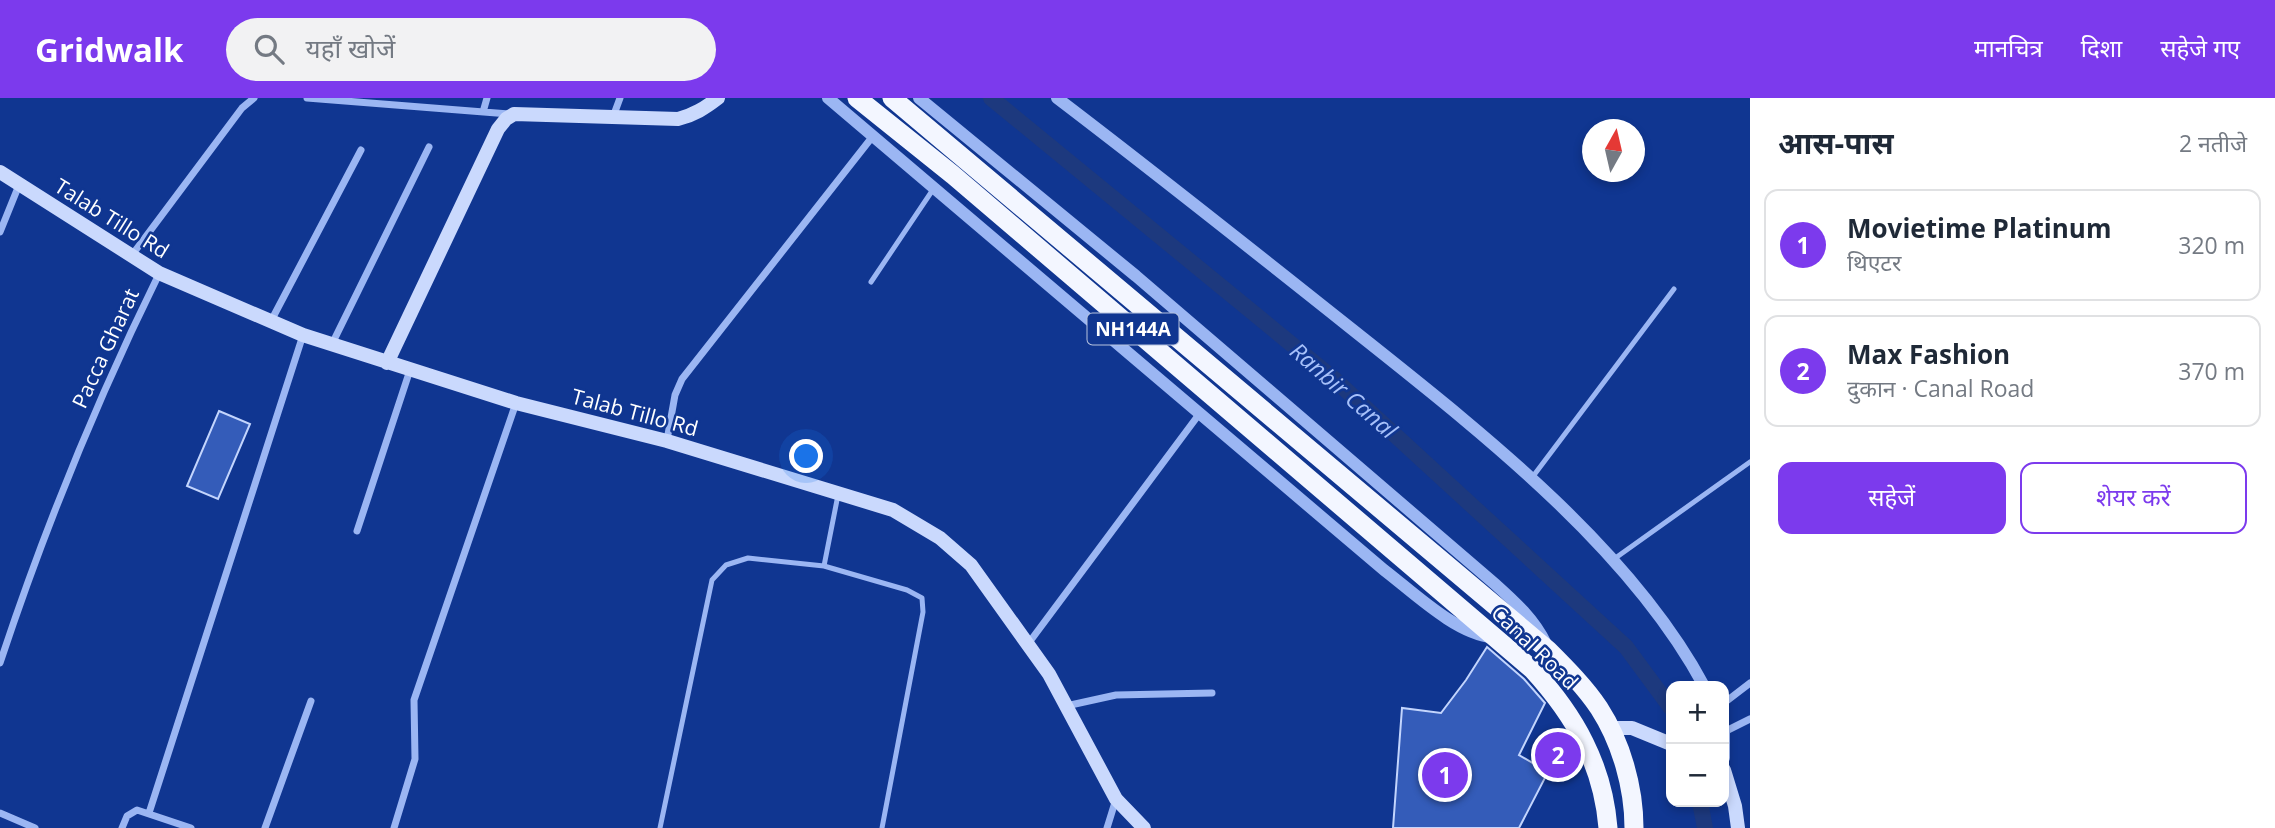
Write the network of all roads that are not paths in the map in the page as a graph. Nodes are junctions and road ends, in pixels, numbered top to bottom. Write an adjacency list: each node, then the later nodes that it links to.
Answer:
1 (254, 98): 24 (street)
2 (307, 98): 11 (street)
3 (487, 98): 14 (street)
4 (620, 98): 16 (street)
5 (718, 98): 16 (main road)
6 (828, 98): 17 (street)
7 (857, 98): 42 (highway, Canal Road / NH144A)
8 (892, 98): 44 (highway, NH144A)
9 (919, 98): 44 (street)
10 (1058, 98): 37 (street)
11 (343, 100): 12 (street)
12 (375, 101): 13 (street)
13 (395, 102): 14 (street)
14 (483, 112): 15 (street)
15 (513, 114): 16 (main road); 31 (main road)
16 (613, 118)
17 (873, 135): 22 (street); 35 (street)
18 (429, 147): 30 (street)
19 (361, 150): 28 (street)
20 (0, 172): 21 (main road, Talab Tillo Rd)
21 (20, 184): 23 (street); 24 (main road, Talab Tillo Rd)
22 (934, 188): 26 (lane); 34 (street)
23 (0, 232)
24 (132, 255): 25 (main road, Talab Tillo Rd)
25 (159, 273): 28 (main road, Talab Tillo Rd); 45 (street, Pacca Gharat)
26 (871, 282)
27 (1674, 289): 37 (lane)
28 (271, 322): 29 (main road, Talab Tillo Rd)
29 (303, 335): 30 (main road, Talab Tillo Rd); 59 (street)
30 (332, 344): 31 (main road, Talab Tillo Rd)
31 (387, 363): 32 (main road, Talab Tillo Rd)
32 (410, 370): 33 (main road, Talab Tillo Rd); 39 (street)
33 (516, 403): 35 (main road, Talab Tillo Rd); 64 (street)
34 (1200, 413): 42 (street); 43 (street)
35 (667, 441): 38 (main road, Talab Tillo Rd)
36 (1750, 462): 40 (lane)
37 (1531, 479): 40 (street)
38 (839, 492): 41 (lane); 43 (main road, Talab Tillo Rd)
39 (357, 531)
40 (1612, 561): 46 (street)
41 (824, 566): 65 (lane); 66 (lane)
42 (1496, 638): 69 (highway, Canal Road / NH144A)
43 (1028, 644): 51 (main road, Talab Tillo Rd)
44 (1549, 650): 53 (highway, Canal Road / NH144A)
45 (0, 663)
46 (1701, 681)
47 (1750, 683): 49 (street)
48 (1212, 693): 51 (street)
49 (1729, 699)
50 (311, 701): 63 (street)
51 (1066, 706): 57 (main road, Talab Tillo Rd)
52 (1750, 719): 54 (street)
53 (1610, 728): 55 (main road); 70 (highway, Canal Road / NH144A)
54 (1729, 730)
55 (1665, 741)
56 (1729, 786): 71 (main road)
57 (1116, 799): 67 (street); 68 (main road, Talab Tillo Rd)
58 (0, 813): 60 (street)
59 (149, 813): 61 (street); 62 (street)
60 (35, 828)
61 (122, 828)
62 (191, 828)
63 (265, 828)
64 (394, 828)
65 (660, 828)
66 (882, 828)
67 (1107, 828)
68 (1144, 828)
69 (1608, 828)
70 (1634, 828)
71 (1738, 828)

